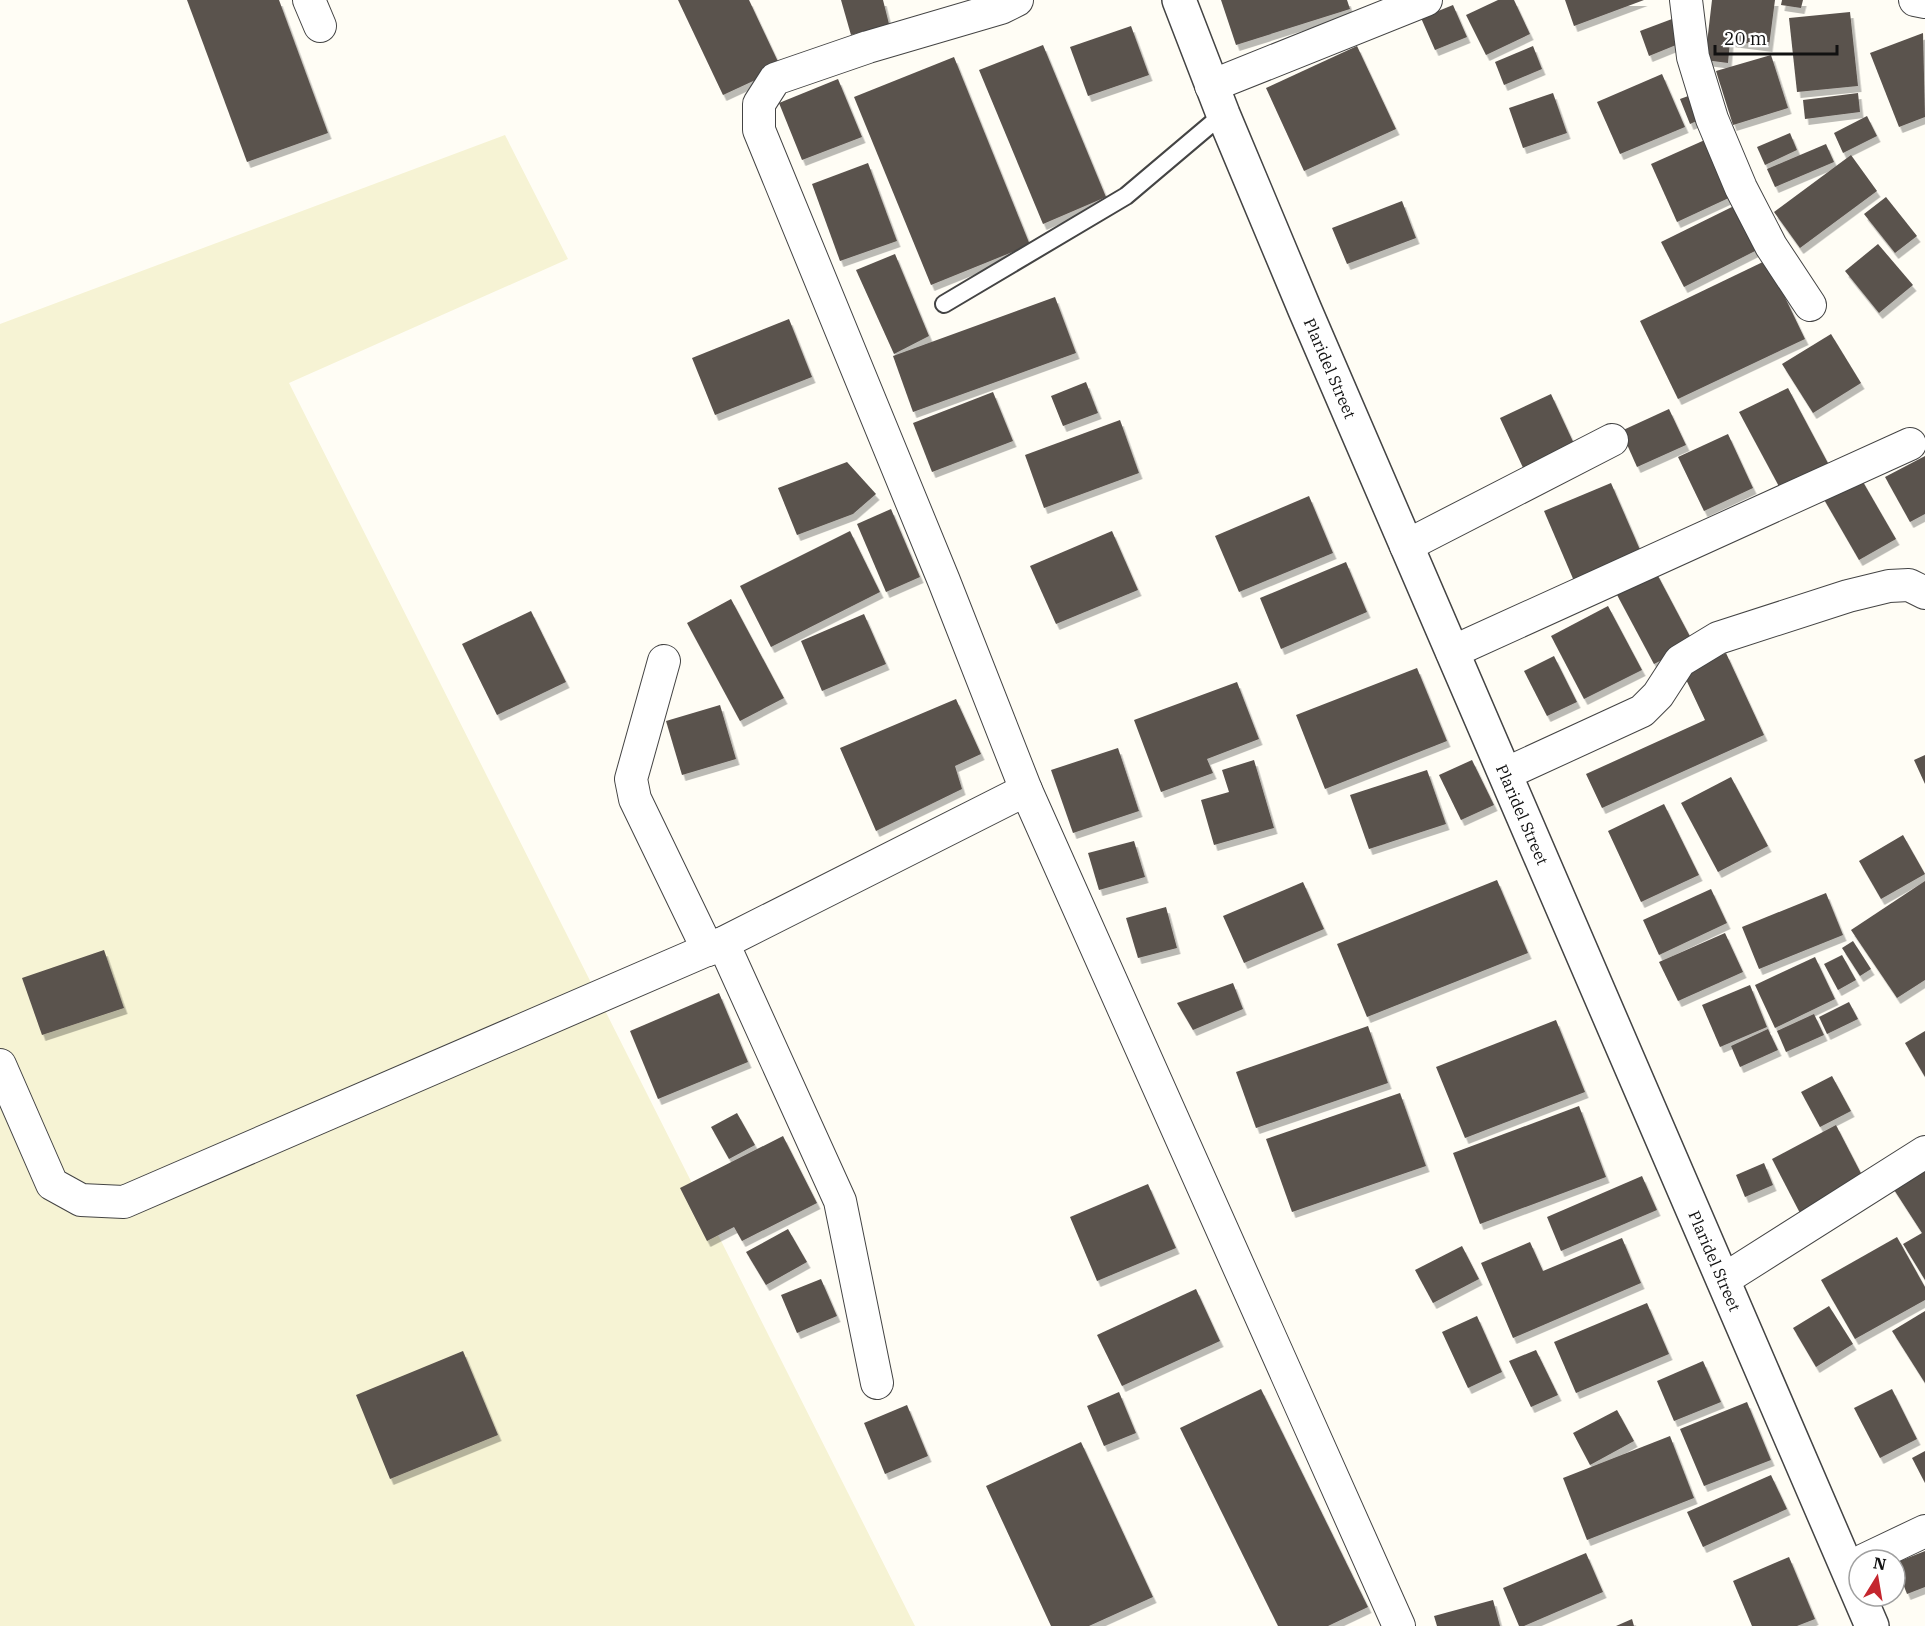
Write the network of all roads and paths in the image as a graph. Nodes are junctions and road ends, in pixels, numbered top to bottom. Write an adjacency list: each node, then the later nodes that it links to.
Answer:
1 (1017, 0): 17 (street)
2 (1179, 0): 7 (street, Plaridel Street)
3 (1426, 0): 7 (street)
4 (1686, 0): 9 (street)
5 (1915, 0): 6 (street)
6 (1925, 2)
7 (1217, 100): 8 (lane); 12 (street, Plaridel Street)
8 (944, 304)
9 (1810, 305)
10 (1612, 440): 12 (street)
11 (1910, 444): 14 (street)
12 (1406, 546): 14 (street, Plaridel Street)
13 (1925, 593): 16 (street)
14 (1452, 652): 16 (street, Plaridel Street)
15 (664, 661): 18 (street)
16 (1504, 774): 21 (street, Plaridel Street)
17 (1026, 790): 18 (street); 27 (street)
18 (715, 946): 19 (street); 22 (street)
19 (0, 1065)
20 (1925, 1152): 21 (street)
21 (1723, 1280): 24 (street, Plaridel Street)
22 (877, 1383)
23 (1925, 1531): 25 (street)
24 (1850, 1548)
25 (1889, 1548)
26 (1868, 1608): 28 (street, Plaridel Street)
27 (1399, 1626)
28 (1872, 1626)

